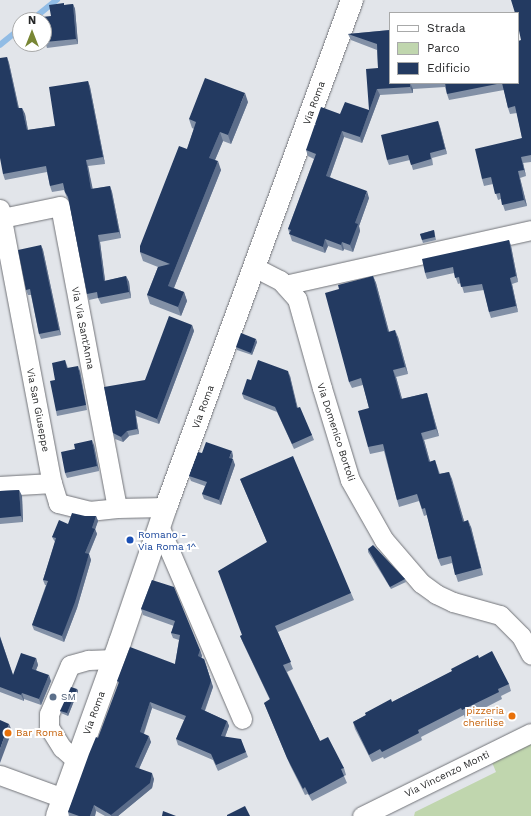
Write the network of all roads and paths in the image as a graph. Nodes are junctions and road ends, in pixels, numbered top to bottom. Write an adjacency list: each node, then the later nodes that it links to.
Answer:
1 (352, 0): 4 (main road, Via Roma)
2 (1, 213): 6 (street, Via San Giuseppe); 8 (street, Via Via Sant'Anna)
3 (531, 230): 5 (street)
4 (254, 267): 5 (street, Via Domenico Bortoli); 9 (main road, Via Roma)
5 (285, 285): 10 (street, Via Domenico Bortoli)
6 (52, 483): 7 (street); 8 (street, Via San Giuseppe)
7 (0, 486)
8 (117, 508): 9 (street, Via San Giuseppe)
9 (163, 517): 11 (main road, Via Roma); 12 (street)
10 (531, 654)
11 (114, 659): 14 (main road, Via Roma); 14 (street)
12 (242, 719)
13 (531, 732): 17 (street, Via Vincenzo Monti)
14 (76, 760): 16 (main road, Via Roma)
15 (0, 775): 16 (street)
16 (60, 807)
17 (362, 816)

